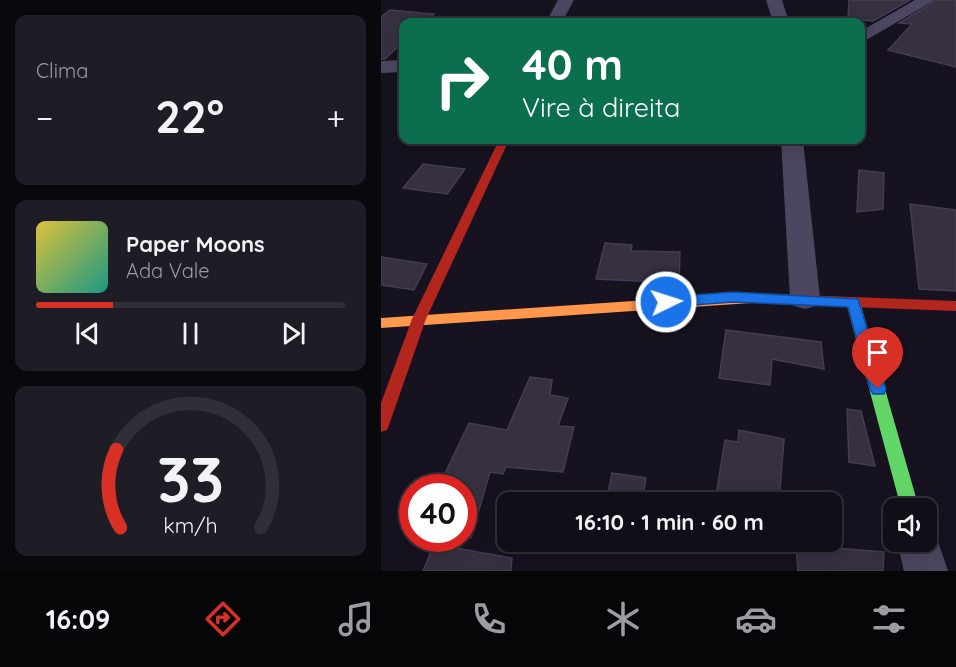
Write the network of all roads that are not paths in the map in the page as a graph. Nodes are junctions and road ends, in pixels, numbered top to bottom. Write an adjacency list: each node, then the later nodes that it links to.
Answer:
1 (566, 0): 4 (street)
2 (774, 0): 5 (street)
3 (927, 0): 6 (street)
4 (556, 18)
5 (780, 18)
6 (865, 36)
7 (399, 66): 8 (street)
8 (381, 67)
9 (502, 144): 14 (street)
10 (792, 144): 11 (street)
11 (805, 298): 12 (street); 14 (street)
12 (853, 302): 13 (street); 17 (street)
13 (956, 306)
14 (419, 319): 15 (street); 16 (street)
15 (381, 324)
16 (381, 425)
17 (906, 498)
18 (921, 552): 19 (street)
19 (926, 571)

